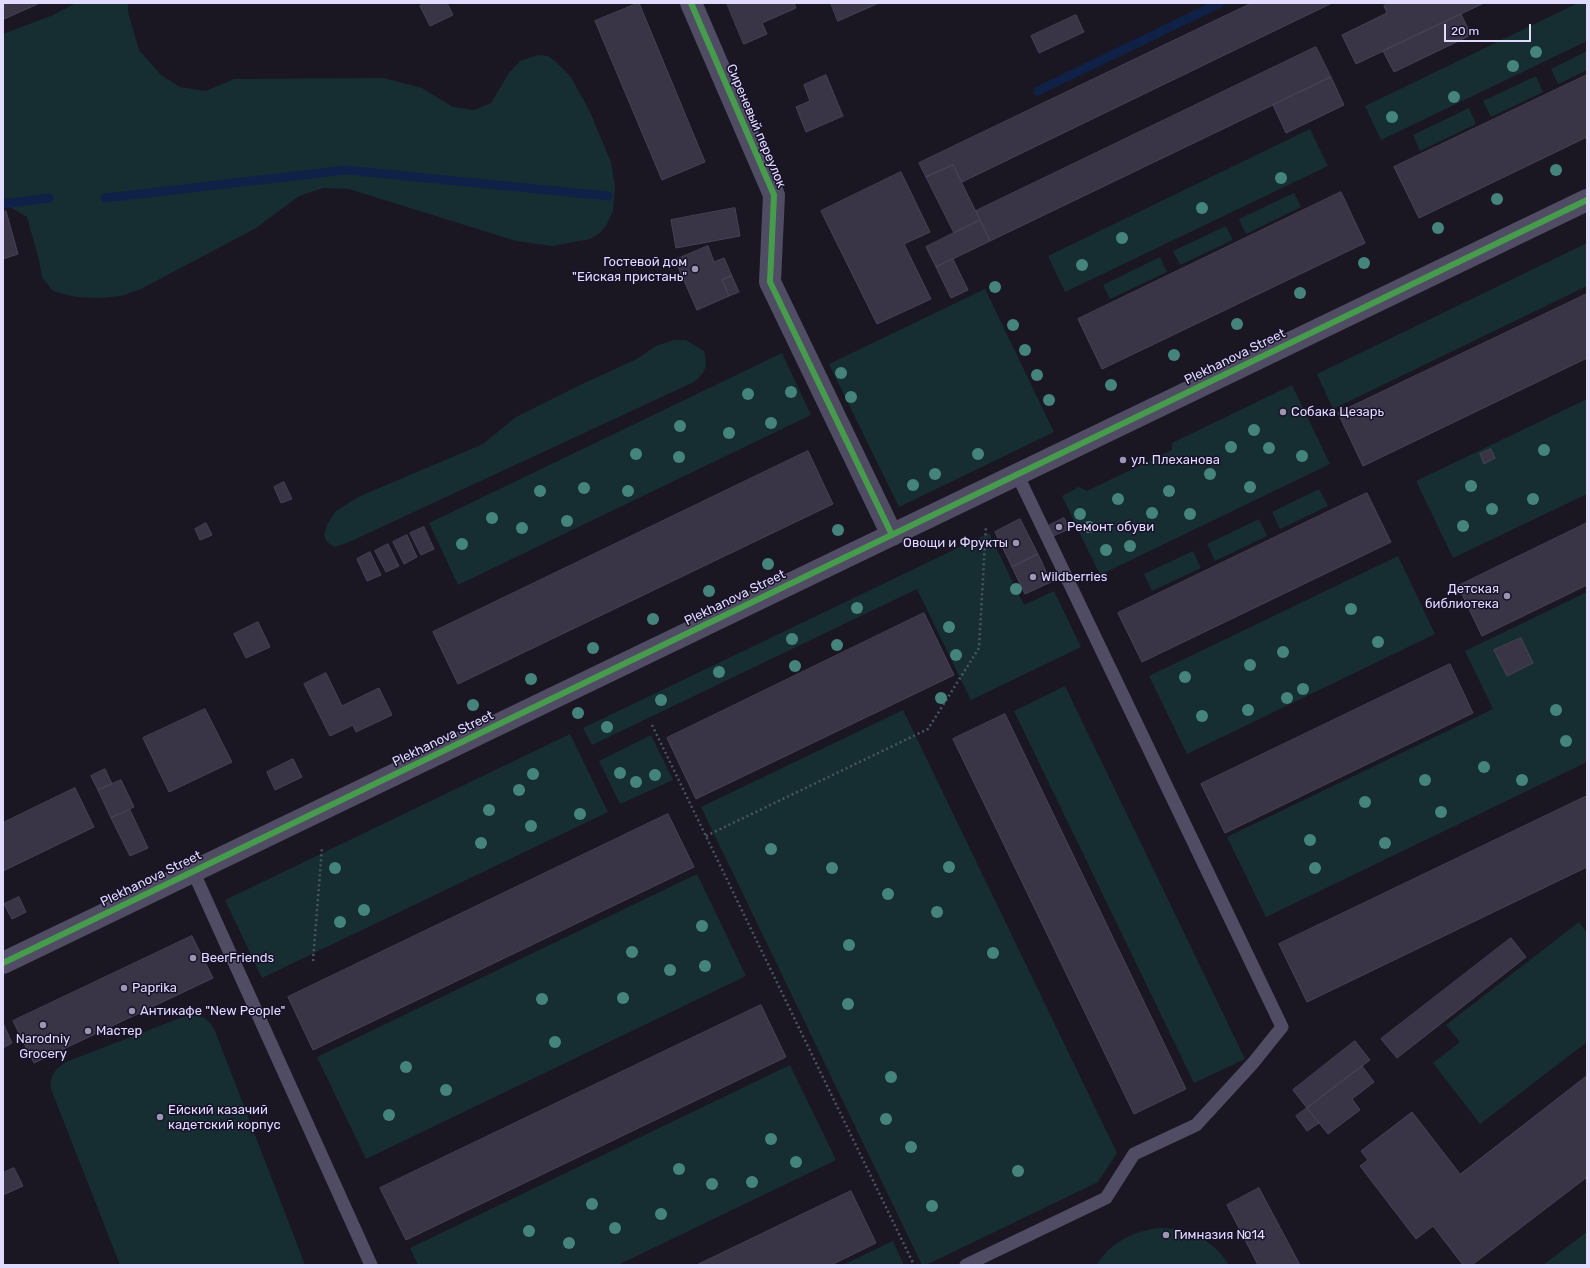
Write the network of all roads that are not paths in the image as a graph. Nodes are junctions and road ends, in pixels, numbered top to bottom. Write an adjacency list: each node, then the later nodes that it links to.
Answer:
1 (691, 3): 4 (street, Сиреневый переулок)
2 (1587, 200): 3 (street, Plekhanova Street)
3 (1018, 474): 4 (street, Plekhanova Street); 8 (lane)
4 (892, 534): 5 (street, Plekhanova Street)
5 (193, 871): 6 (street, Plekhanova Street); 7 (lane)
6 (3, 962)
7 (371, 1265)
8 (966, 1265)

